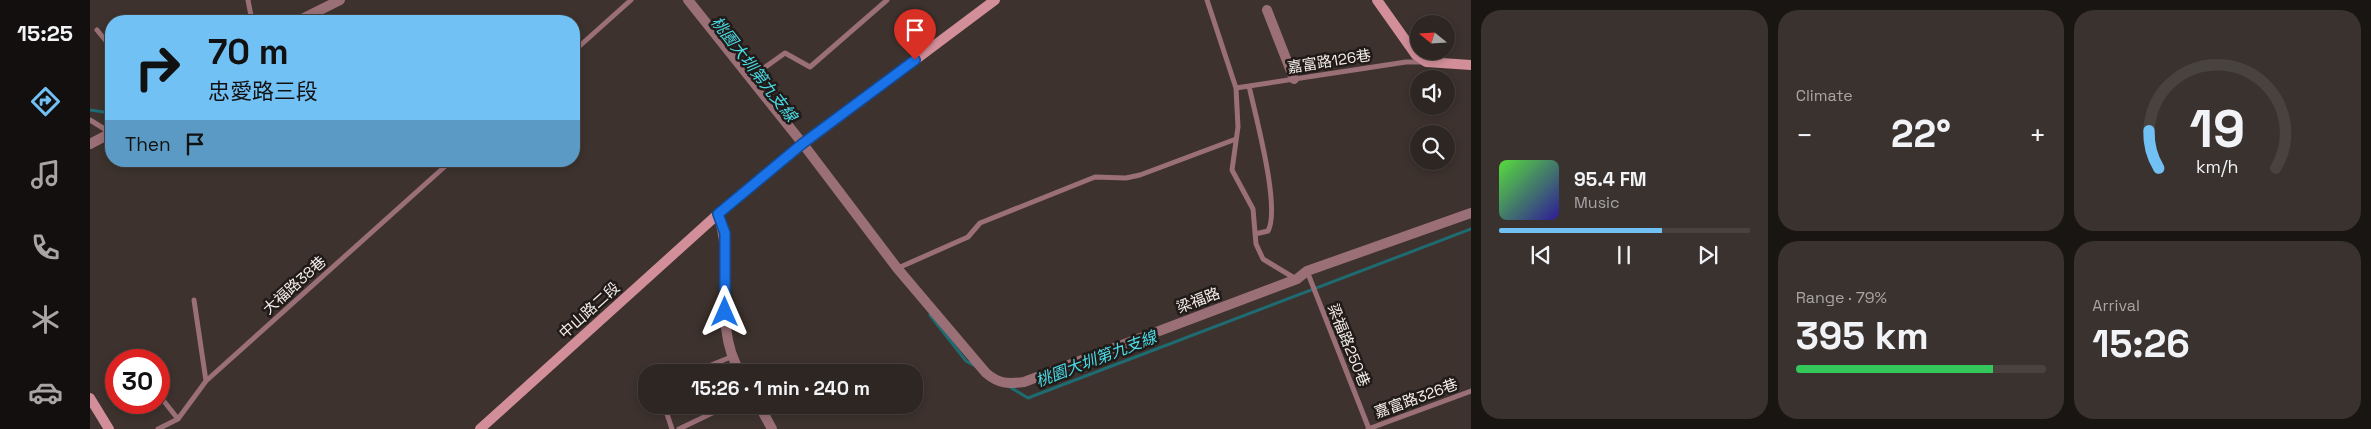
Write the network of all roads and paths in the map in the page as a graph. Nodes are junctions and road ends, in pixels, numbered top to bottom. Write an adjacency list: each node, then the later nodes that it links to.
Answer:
1 (248, 0): 10 (lane)
2 (340, 0): 11 (street)
3 (631, 0): 14 (lane)
4 (688, 0): 17 (street, 梁福路)
5 (887, 0): 17 (lane)
6 (995, 0): 26 (main road, 中山路二段)
7 (1207, 0): 20 (lane)
8 (1376, 0): 15 (main road)
9 (1267, 10): 18 (street)
10 (251, 15)
11 (310, 15)
12 (97, 30): 13 (lane)
13 (105, 40)
14 (580, 46)
15 (1426, 62): 16 (main road); 18 (lane, 嘉富路126巷)
16 (1471, 65)
17 (750, 78): 26 (street, 梁福路)
18 (1294, 79): 19 (lane, 嘉富路126巷)
19 (1248, 86): 20 (lane, 嘉富路126巷); 30 (lane)
20 (1236, 88): 24 (lane)
21 (90, 120): 22 (lane)
22 (105, 129)
23 (105, 136): 25 (street)
24 (1236, 139): 30 (lane); 31 (lane)
25 (90, 144)
26 (801, 146): 29 (main road, 中山路二段); 31 (street, 梁福路)
27 (444, 167): 38 (lane, 大福路38巷)
28 (1471, 212): 32 (street, 梁福路)
29 (718, 214): 35 (street); 48 (main road, 中山路二段)
30 (1255, 234): 33 (lane)
31 (897, 268): 33 (street, 梁福路)
32 (1306, 271): 33 (street, 梁福路); 52 (lane, 梁福路250巷)
33 (1297, 279)
34 (194, 300): 38 (lane)
35 (731, 357): 36 (lane); 37 (street)
36 (714, 364)
37 (735, 364)
38 (206, 381): 45 (lane, 大福路38巷)
39 (1471, 391): 52 (lane, 嘉富路326巷)
40 (90, 398): 46 (main road)
41 (170, 409): 45 (lane)
42 (667, 414): 49 (lane)
43 (710, 414): 50 (lane)
44 (764, 414): 51 (street)
45 (178, 419): 47 (lane, 大福路38巷)
46 (109, 429)
47 (158, 429)
48 (480, 429)
49 (672, 429)
50 (679, 429)
51 (772, 429)
52 (1368, 429)

